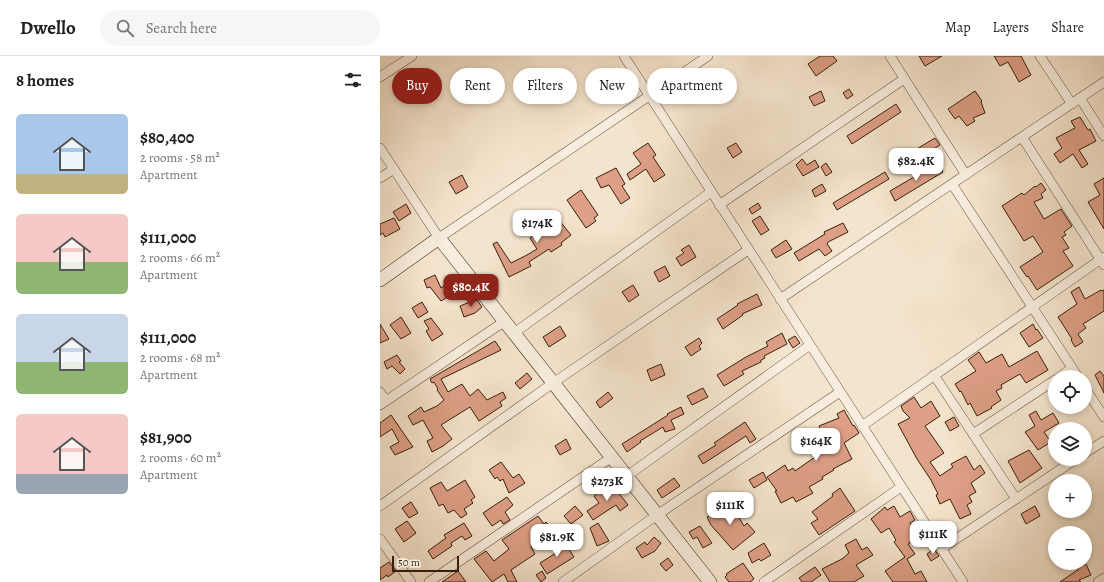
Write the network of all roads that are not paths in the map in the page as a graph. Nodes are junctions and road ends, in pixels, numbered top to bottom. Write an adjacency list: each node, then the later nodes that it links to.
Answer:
1 (412, 56): 7 (street)
2 (624, 56): 10 (street)
3 (708, 56): 6 (street)
4 (890, 56): 8 (street)
5 (1040, 56): 14 (street)
6 (690, 68)
7 (380, 77)
8 (904, 79): 19 (street); 23 (street)
9 (1104, 82): 12 (street)
10 (647, 93)
11 (647, 97): 24 (street)
12 (1080, 98): 14 (street); 15 (street)
13 (654, 104): 22 (street)
14 (1072, 104): 16 (street)
15 (1104, 136)
16 (1022, 137): 19 (street); 26 (street)
17 (380, 148): 18 (street)
18 (394, 169): 20 (street); 24 (street)
19 (966, 175): 21 (street)
20 (380, 178)
21 (952, 184): 28 (street); 29 (street)
22 (711, 192): 23 (street); 31 (street)
23 (719, 205): 25 (street)
24 (439, 238): 27 (main road); 30 (main road)
25 (748, 250): 28 (street); 36 (street)
26 (1103, 261): 29 (street)
27 (380, 280)
28 (780, 299): 32 (street)
29 (1032, 307): 33 (street); 35 (street)
30 (505, 321): 31 (main road); 41 (street)
31 (514, 333): 36 (main road)
32 (810, 345): 39 (street); 49 (street)
33 (1072, 368): 34 (street)
34 (1069, 370)
35 (934, 376): 43 (street); 44 (street)
36 (553, 383): 47 (main road); 52 (street)
37 (1048, 385): 44 (street)
38 (380, 392): 41 (street)
39 (840, 392): 43 (street); 53 (street)
40 (1092, 399): 42 (street)
41 (383, 403)
42 (1104, 417)
43 (862, 426): 50 (street)
44 (973, 434): 51 (street)
45 (1104, 441): 46 (street)
46 (1092, 449)
47 (612, 457): 49 (main road); 58 (street)
48 (1066, 466): 51 (street)
49 (627, 476): 53 (main road)
50 (901, 487): 55 (street); 61 (street)
51 (1016, 499): 55 (street)
52 (380, 506)
53 (657, 515): 59 (street); 60 (main road)
54 (380, 539): 57 (street)
55 (942, 549): 62 (street)
56 (1104, 578): 63 (street)
57 (411, 582)
58 (429, 582)
59 (563, 582)
60 (710, 582)
61 (764, 582)
62 (963, 582)
63 (1098, 582)

